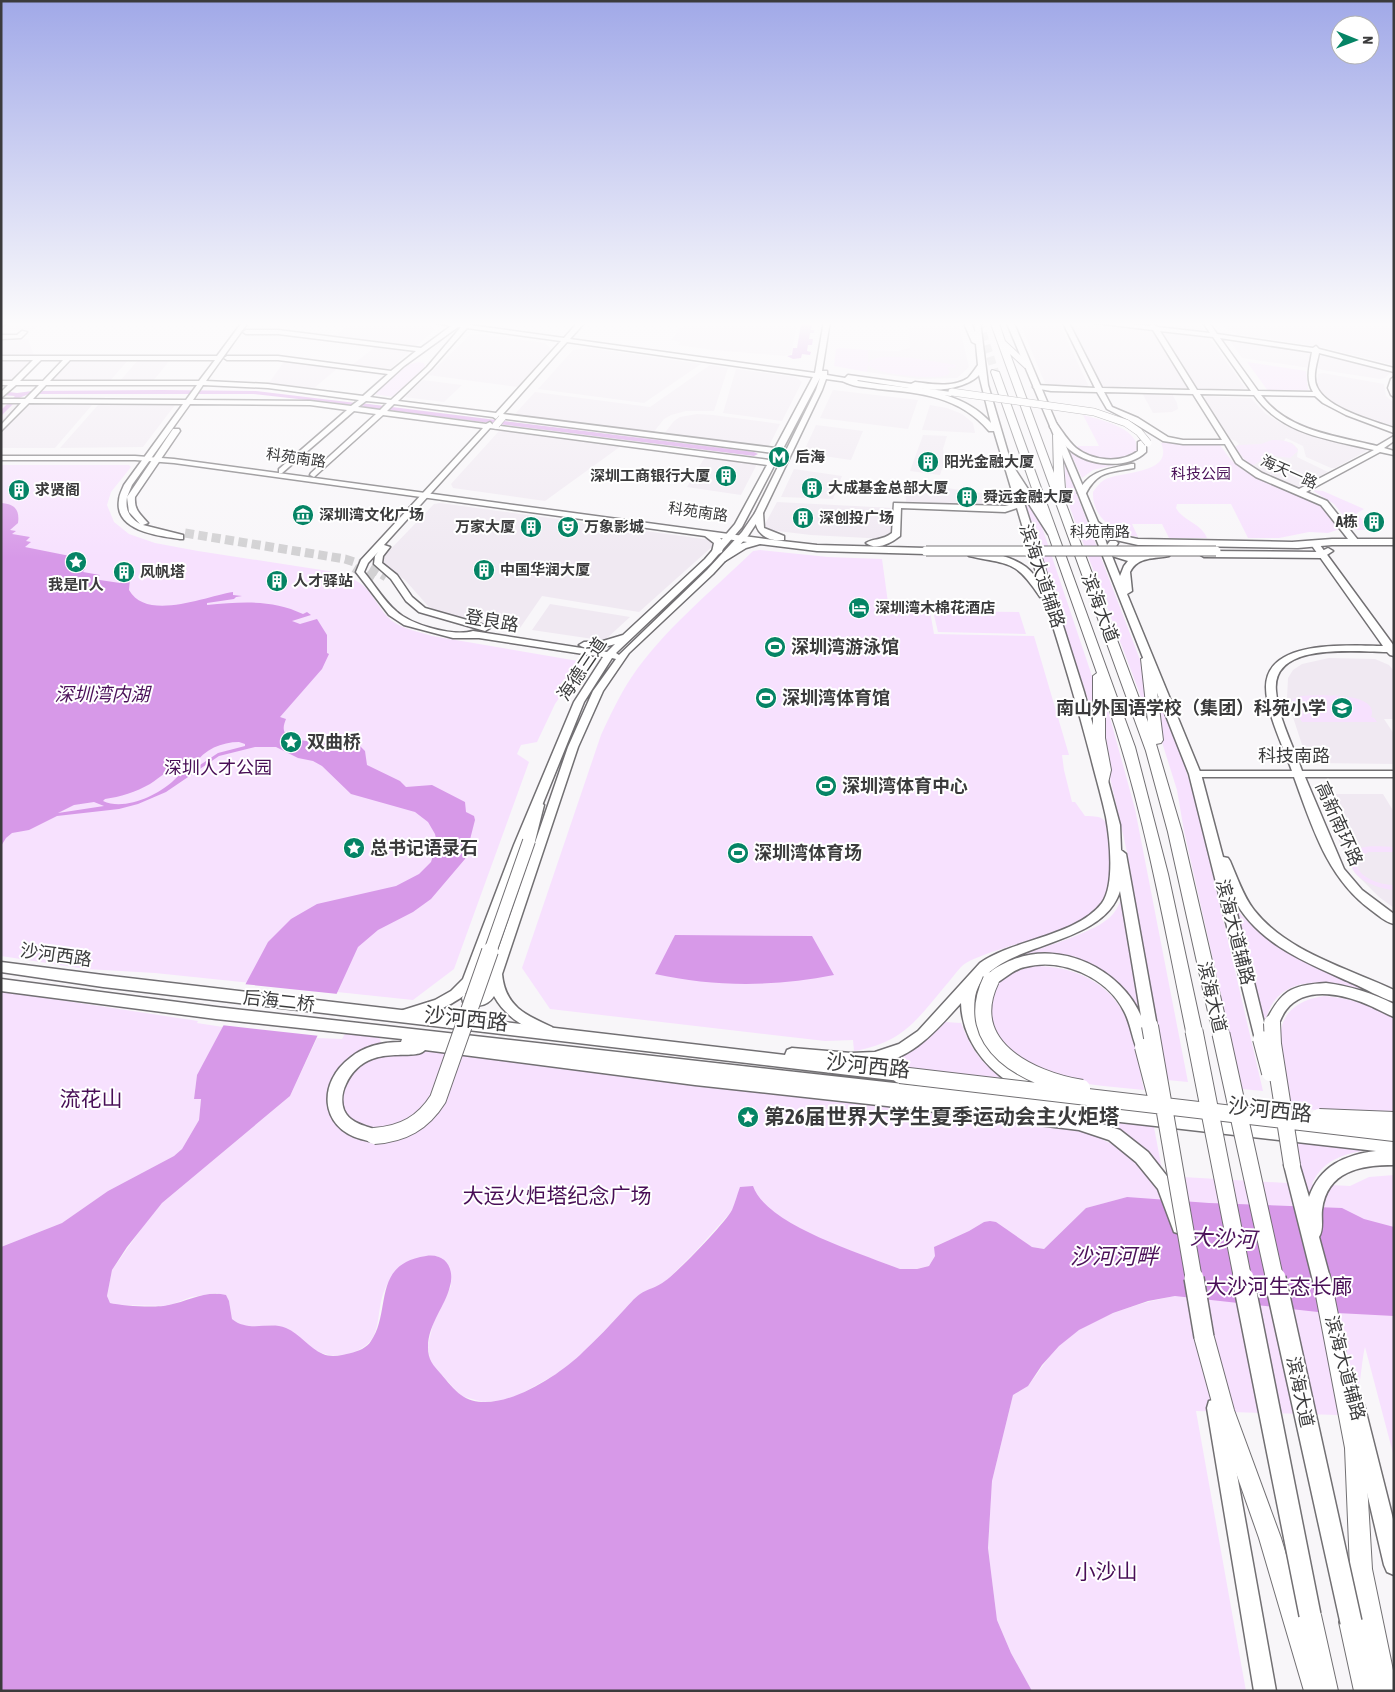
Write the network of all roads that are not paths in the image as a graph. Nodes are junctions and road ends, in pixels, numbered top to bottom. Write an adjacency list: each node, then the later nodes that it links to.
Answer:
1 (27, 400): 21 (main road); 27 (main road)
2 (162, 400): 21 (main road)
3 (193, 400): 21 (main road); 22 (main road); 39 (main road)
4 (216, 400): 22 (main road)
5 (363, 400): 24 (main road)
6 (373, 400): 23 (main road)
7 (394, 400): 23 (main road)
8 (515, 400): 26 (main road)
9 (808, 400): 35 (main road, 海德三道)
10 (810, 400): 52 (main road, 海德三道)
11 (960, 400): 31 (main road)
12 (987, 400): 31 (main road, 滨海大道)
13 (999, 400): 33 (main road, bridge)
14 (1005, 400): 55 (highway, 滨海大道)
15 (1023, 400): 50 (highway, 滨海大道)
16 (1035, 400): 28 (main road, 滨海大道辅路)
17 (1103, 400): 32 (main road)
18 (1200, 400): 32 (main road, 海天一路)
19 (1262, 400): 34 (main road)
20 (1325, 400): 29 (main road)
21 (149, 402)
22 (235, 402): 24 (main road)
23 (392, 402): 25 (main road); 26 (main road)
24 (354, 408): 25 (main road); 43 (main road)
25 (383, 411): 26 (main road); 44 (main road)
26 (496, 421): 35 (main road); 41 (main road); 47 (main road)
27 (1, 429)
28 (1055, 431): 33 (main road); 46 (main road, 滨海大道辅路); 50 (highway)
29 (1394, 431)
30 (1394, 438): 34 (main road)
31 (999, 439): 42 (main road, 滨海大道)
32 (1226, 442): 45 (main road, 海天一路)
33 (1145, 443): 46 (main road)
34 (1380, 447): 36 (main road); 45 (main road)
35 (778, 451): 41 (main road, 海德三道)
36 (1394, 451)
37 (1, 454): 38 (main road, 科苑南路)
38 (51, 456): 39 (main road, 科苑南路); 40 (main road, 科苑南路)
39 (153, 457): 39 (main road); 43 (main road, 科苑南路); 47 (main road, 科苑南路)
40 (1, 458)
41 (772, 463): 56 (main road, 海德三道)
42 (1007, 463): 48 (main road, 滨海大道辅路); 55 (main road, 滨海大道)
43 (282, 471): 44 (main road, 科苑南路)
44 (314, 475): 47 (main road, 科苑南路)
45 (1300, 492): 59 (main road, 海天一路)
46 (1082, 493): 53 (main road, 滨海大道辅路)
47 (430, 494): 49 (main road, 科苑南路); 71 (main road)
48 (1019, 501): 51 (main road); 75 (main road, 滨海大道辅路)
49 (487, 502): 54 (main road, 科苑南路); 56 (main road, 科苑南路)
50 (1061, 505): 91 (highway, 滨海大道)
51 (1000, 509): 62 (main road); 72 (main road)
52 (759, 513): 56 (main road, 海德三道); 57 (main road)
53 (1092, 518): 58 (main road); 78 (main road, 滨海大道辅路)
54 (704, 534): 56 (main road, 科苑南路); 69 (main road)
55 (1053, 534): 81 (highway, 滨海大道)
56 (738, 536): 57 (main road, 科苑南路); 61 (main road, 科苑南路); 69 (main road, 海德三道)
57 (786, 539): 62 (main road, 科苑南路)
58 (1138, 542): 63 (main road); 70 (main road)
59 (1355, 542): 60 (main road, 科苑南路); 67 (main road, 科苑南路)
60 (1394, 542)
61 (773, 543): 64 (main road, 科苑南路); 69 (main road)
62 (829, 543): 65 (main road, 科苑南路)
63 (1298, 545): 66 (main road, 科苑南路); 67 (main road, 科苑南路)
64 (817, 548): 65 (main road, 科苑南路); 72 (main road)
65 (926, 549): 66 (main road, 科苑南路, bridge)
66 (1215, 549): 67 (main road, 科苑南路)
67 (1321, 550): 68 (main road, 科苑南路); 70 (main road); 80 (main road)
68 (1394, 551)
69 (721, 555): 77 (main road, 海德三道); 82 (main road, 海德三道)
70 (1150, 556): 78 (main road)
71 (373, 558): 73 (main road, 登良路); 74 (main road)
72 (1001, 558): 75 (main road)
73 (388, 575): 74 (main road); 76 (main road, 登良路)
74 (372, 582): 76 (main road, 登良路)
75 (1058, 624): 88 (main road, 滨海大道辅路)
76 (482, 632): 79 (main road, 登良路)
77 (628, 635): 79 (main road); 82 (main road, 海德三道)
78 (1141, 642): 83 (main road, 滨海大道辅路)
79 (580, 648): 82 (main road, 登良路); 84 (main road)
80 (1393, 648): 87 (main road, 高新南环路)
81 (1095, 651): 88 (highway); 125 (highway, 滨海大道, bridge)
82 (618, 654): 84 (main road, 海德三道); 94 (main road, 海德三道)
83 (1148, 659): 86 (main road, 滨海大道辅路); 91 (highway)
84 (594, 676): 90 (main road, 海德三道)
85 (1394, 774): 87 (main road, 科技南路)
86 (1196, 777): 87 (main road, 科技南路); 93 (main road, 滨海大道辅路)
87 (1299, 777): 89 (main road, 科技南路); 95 (main road, 高新南环路)
88 (1103, 780): 92 (main road, 滨海大道辅路)
89 (1394, 781)
90 (538, 805): 94 (main road); 97 (main road, 海德三道)
91 (1168, 807): 126 (highway, 滨海大道, bridge)
92 (1112, 818): 99 (main road); 117 (main road, 滨海大道辅路, bridge)
93 (1209, 824): 102 (main road); 120 (main road, 滨海大道辅路, bridge)
94 (540, 825): 98 (main road, 海德三道); 109 (main road, bridge)
95 (1394, 920)
96 (1, 967): 101 (main road, 沙河西路)
97 (472, 972): 98 (main road, 海德三道); 105 (main road, 海德三道)
98 (496, 974): 107 (main road)
99 (984, 978): 103 (main road); 112 (main road, bridge); 117 (main road, bridge)
100 (1, 985): 106 (main road, 后海二桥)
101 (225, 995): 104 (main road, 后海二桥)
102 (1391, 1001): 120 (main road, bridge)
103 (962, 1003): 108 (main road); 112 (main road)
104 (345, 1009): 105 (main road, 沙河西路)
105 (404, 1016): 107 (main road, 沙河西路)
106 (337, 1027): 109 (main road); 111 (main road, 沙河西路)
107 (551, 1033): 108 (main road, 沙河西路)
108 (662, 1046): 112 (main road, 沙河西路, bridge)
109 (455, 1049): 110 (main road)
110 (695, 1079): 111 (main road); 121 (main road, bridge)
111 (794, 1079): 112 (main road, 沙河西路)
112 (1162, 1112): 113 (main road, 沙河西路, bridge); 116 (main road, 沙河西路)
113 (1246, 1115): 114 (main road, bridge); 115 (main road, 沙河西路, bridge)
114 (1394, 1120)
115 (1394, 1134): 116 (main road)
116 (1312, 1136): 118 (main road, 沙河西路)
117 (1170, 1144): 121 (main road, 滨海大道辅路, bridge)
118 (1394, 1146)
119 (1394, 1158): 122 (main road)
120 (1292, 1165): 122 (main road, 滨海大道辅路)
121 (1191, 1264): 123 (main road, 滨海大道辅路, bridge)
122 (1322, 1280): 124 (main road, 滨海大道辅路); 126 (highway)
123 (1204, 1337): 125 (highway); 127 (main road, 滨海大道辅路)
124 (1394, 1565)
125 (1301, 1613): 128 (highway); 129 (highway, 滨海大道)
126 (1361, 1624): 130 (highway, 滨海大道); 131 (highway)
127 (1265, 1691)
128 (1316, 1691)
129 (1326, 1691)
130 (1366, 1691)
131 (1385, 1691)

